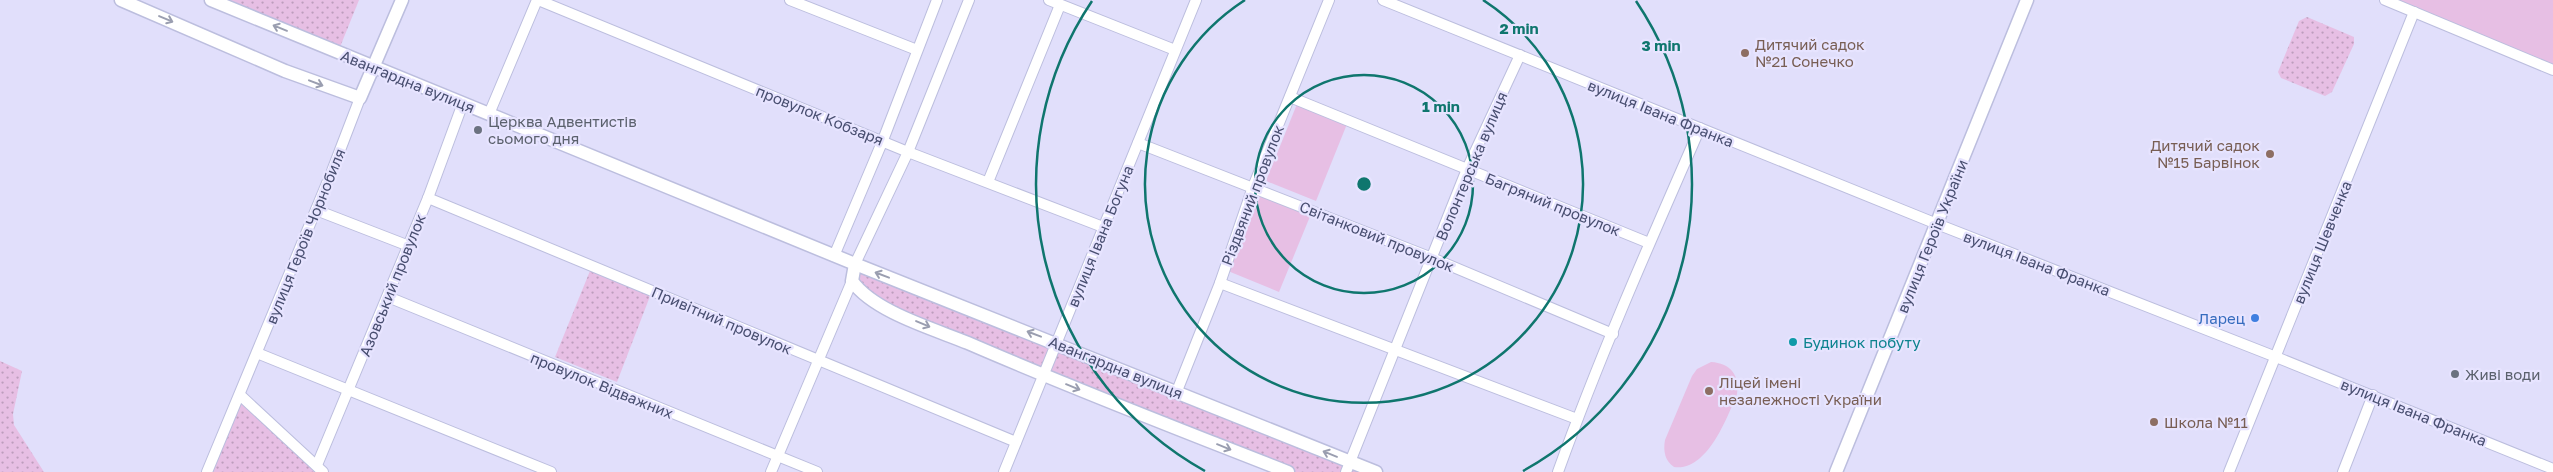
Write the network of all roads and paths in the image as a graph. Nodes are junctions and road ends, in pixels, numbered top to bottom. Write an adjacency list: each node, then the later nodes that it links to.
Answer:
1 (122, 0): 22 (street, one-way to 22)
2 (211, 0): 19 (street, Авангардна вулиця, one-way to 2)
3 (402, 0): 19 (street, вулиця Героїв Чорнобиля)
4 (538, 0): 24 (street); 26 (street, провулок Кобзаря)
5 (790, 0): 16 (street)
6 (937, 0): 16 (street)
7 (969, 0): 28 (street)
8 (1049, 0): 14 (street)
9 (1196, 0): 17 (street, вулиця Івана Богуна)
10 (1329, 0): 21 (street, Різдвяний провулок)
11 (1383, 0): 18 (street, вулиця Івана Франка)
12 (2027, 0): 34 (street, вулиця Героїв України)
13 (2385, 0): 15 (street)
14 (1060, 5): 17 (street); 30 (street)
15 (2414, 12): 20 (street); 48 (street, вулиця Шевченка)
16 (917, 50): 26 (street)
17 (1175, 50): 27 (street, вулиця Івана Богуна)
18 (1520, 55): 25 (street, вулиця Івана Франка); 29 (street, Волонтерська вулиця)
19 (374, 66): 22 (street, вулиця Героїв Чорнобиля); 23 (street, Авангардна вулиця)
20 (2553, 70)
21 (1290, 97): 29 (street, Багряний провулок); 31 (street, Різдвяний провулок)
22 (360, 98): 33 (street, вулиця Героїв Чорнобиля)
23 (463, 103): 24 (street, Авангардна вулиця); 32 (street, Азовський провулок)
24 (489, 114): 38 (street, Авангардна вулиця)
25 (1700, 128): 34 (street, вулиця Івана Франка); 36 (street)
26 (883, 140): 28 (street, провулок Кобзаря); 38 (street)
27 (1138, 143): 31 (street, Світанковий провулок); 35 (street, вулиця Івана Богуна)
28 (908, 152): 30 (street, провулок Кобзаря); 40 (street)
29 (1467, 169): 36 (street, Багряний провулок); 39 (street, Волонтерська вулиця)
30 (988, 182): 35 (street, провулок Кобзаря)
31 (1253, 186): 39 (street, Світанковий провулок); 42 (street, Різдвяний провулок)
32 (428, 198): 37 (street, Азовський провулок); 49 (street, Привітний провулок)
33 (316, 210): 37 (street); 47 (street, вулиця Героїв Чорнобиля)
34 (1937, 224): 48 (street, вулиця Івана Франка); 69 (street, вулиця Героїв України)
35 (1103, 227): 45 (street, вулиця Івана Богуна)
36 (1649, 243): 44 (street)
37 (409, 246): 43 (street, Азовський провулок)
38 (834, 256): 40 (street, Авангардна вулиця)
39 (1432, 258): 44 (street, Світанковий провулок); 46 (street, Волонтерська вулиця)
40 (855, 264): 41 (street); 45 (street, Авангардна вулиця, one-way to 40)
41 (852, 281): 49 (street); 50 (street, one-way to 50)
42 (1220, 283): 46 (street); 52 (street, Різдвяний провулок)
43 (388, 297): 51 (street, Азовський провулок); 57 (street, провулок Відважних)
44 (1614, 334): 55 (street)
45 (1056, 343): 50 (street, вулиця Івана Богуна); 52 (street, Авангардна вулиця)
46 (1396, 350): 55 (street); 58 (street, Волонтерська вулиця)
47 (257, 353): 51 (street); 53 (street, вулиця Героїв Чорнобиля)
48 (2276, 357): 54 (street, вулиця Івана Франка); 70 (street, вулиця Шевченка)
49 (818, 359): 56 (street, Привітний провулок); 57 (street)
50 (1043, 376): 56 (street, вулиця Івана Богуна); 66 (street, one-way to 66)
51 (349, 390): 59 (street, Азовський провулок); 62 (street)
52 (1177, 391): 58 (street, Авангардна вулиця, one-way to 52)
53 (240, 395): 59 (street); 61 (street, вулиця Героїв Чорнобиля)
54 (2373, 395): 60 (street, вулиця Івана Франка); 71 (street)
55 (1577, 418): 68 (street)
56 (1016, 442): 65 (street, вулиця Івана Богуна)
57 (778, 456): 63 (street); 64 (street, провулок Відважних)
58 (1348, 467): 67 (street, Авангардна вулиця)
59 (320, 469)
60 (2553, 469)
61 (207, 472)
62 (551, 472)
63 (771, 472)
64 (817, 472)
65 (1004, 472)
66 (1288, 472)
67 (1376, 472)
68 (1558, 472)
69 (1836, 472)
70 (2230, 472)
71 (2343, 472)

